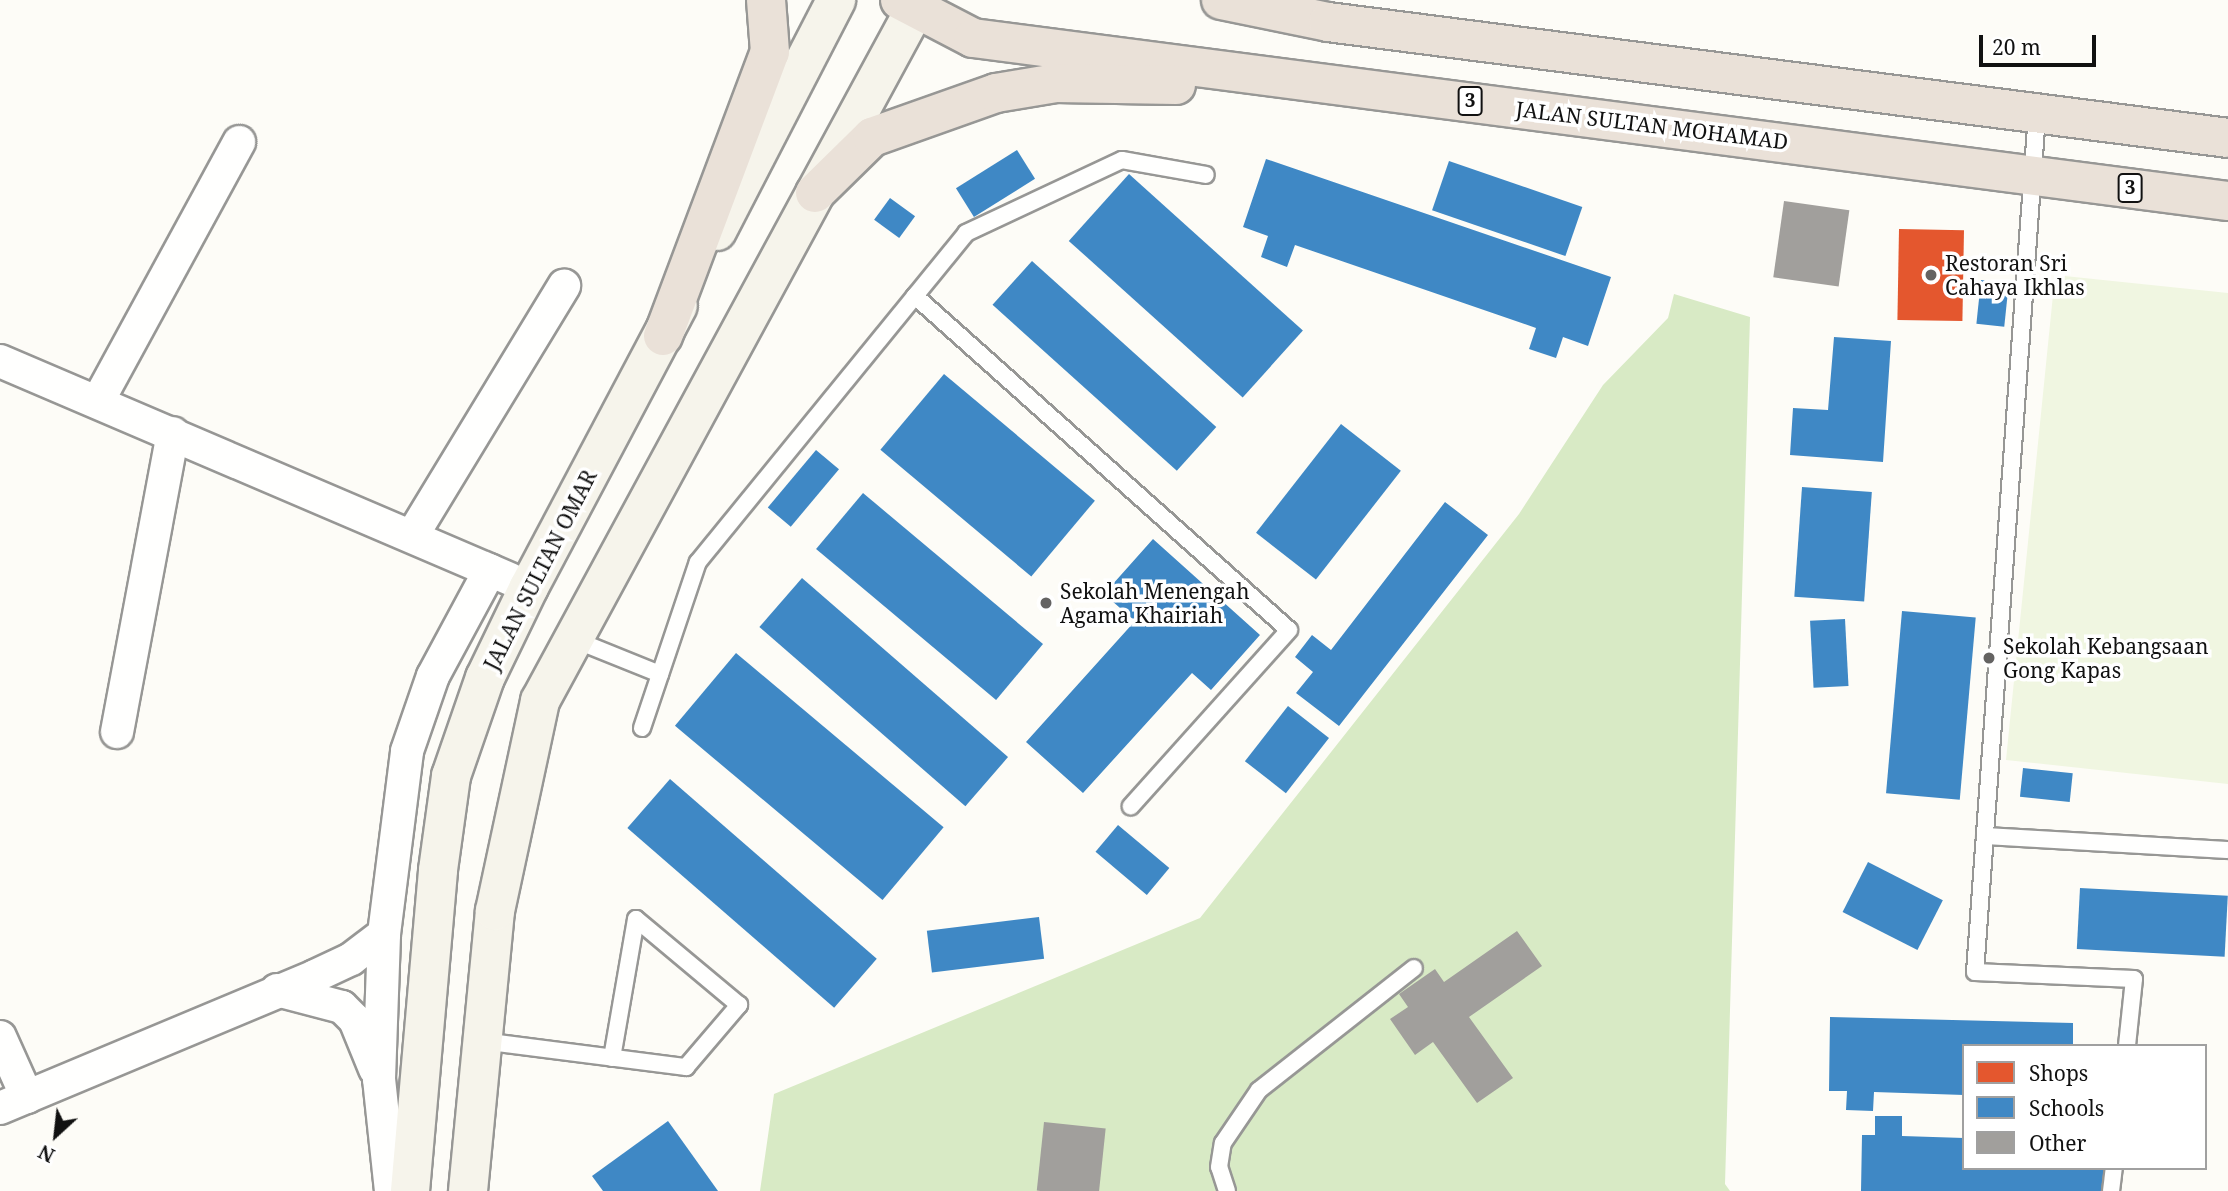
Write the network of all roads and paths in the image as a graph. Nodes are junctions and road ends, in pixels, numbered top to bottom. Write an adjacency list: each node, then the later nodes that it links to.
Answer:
1 (766, 0): 15 (highway)
2 (836, 0): 15 (main road, JALAN SULTAN OMAR)
3 (1222, 0): 6 (highway)
4 (912, 3): 5 (highway, JALAN SULTAN MOHAMAD / 3); 11 (main road)
5 (1374, 89): 10 (highway, JALAN SULTAN MOHAMAD / 3); 11 (highway)
6 (2037, 114): 7 (highway); 10 (lane)
7 (2228, 138)
8 (239, 142): 17 (street)
9 (1206, 175): 14 (lane)
10 (2031, 175): 12 (highway, JALAN SULTAN MOHAMAD / 3); 27 (lane)
11 (816, 193): 22 (main road)
12 (2228, 201)
13 (564, 286): 19 (street)
14 (915, 296): 23 (lane); 26 (lane)
15 (663, 336): 21 (main road, JALAN SULTAN OMAR)
16 (0, 361): 17 (street)
17 (98, 401): 18 (street)
18 (173, 433): 19 (street); 25 (street)
19 (412, 536): 20 (street)
20 (490, 570): 21 (street); 29 (street)
21 (529, 587): 40 (main road, JALAN SULTAN OMAR)
22 (573, 639): 23 (lane); 33 (main road)
23 (660, 674): 24 (lane)
24 (642, 728)
25 (117, 732)
26 (1131, 806)
27 (1985, 836): 28 (lane); 34 (lane)
28 (2228, 850)
29 (384, 934): 31 (street); 36 (street)
30 (1414, 968): 42 (lane)
31 (277, 990): 36 (street); 37 (street)
32 (0, 1037): 37 (street)
33 (482, 1041): 35 (lane); 41 (main road)
34 (2127, 1044)
35 (612, 1058): 35 (lane)
36 (379, 1079): 39 (street)
37 (13, 1102)
38 (2114, 1170): 43 (lane)
39 (391, 1191)
40 (410, 1191)
41 (468, 1191)
42 (1227, 1191)
43 (2111, 1191)

